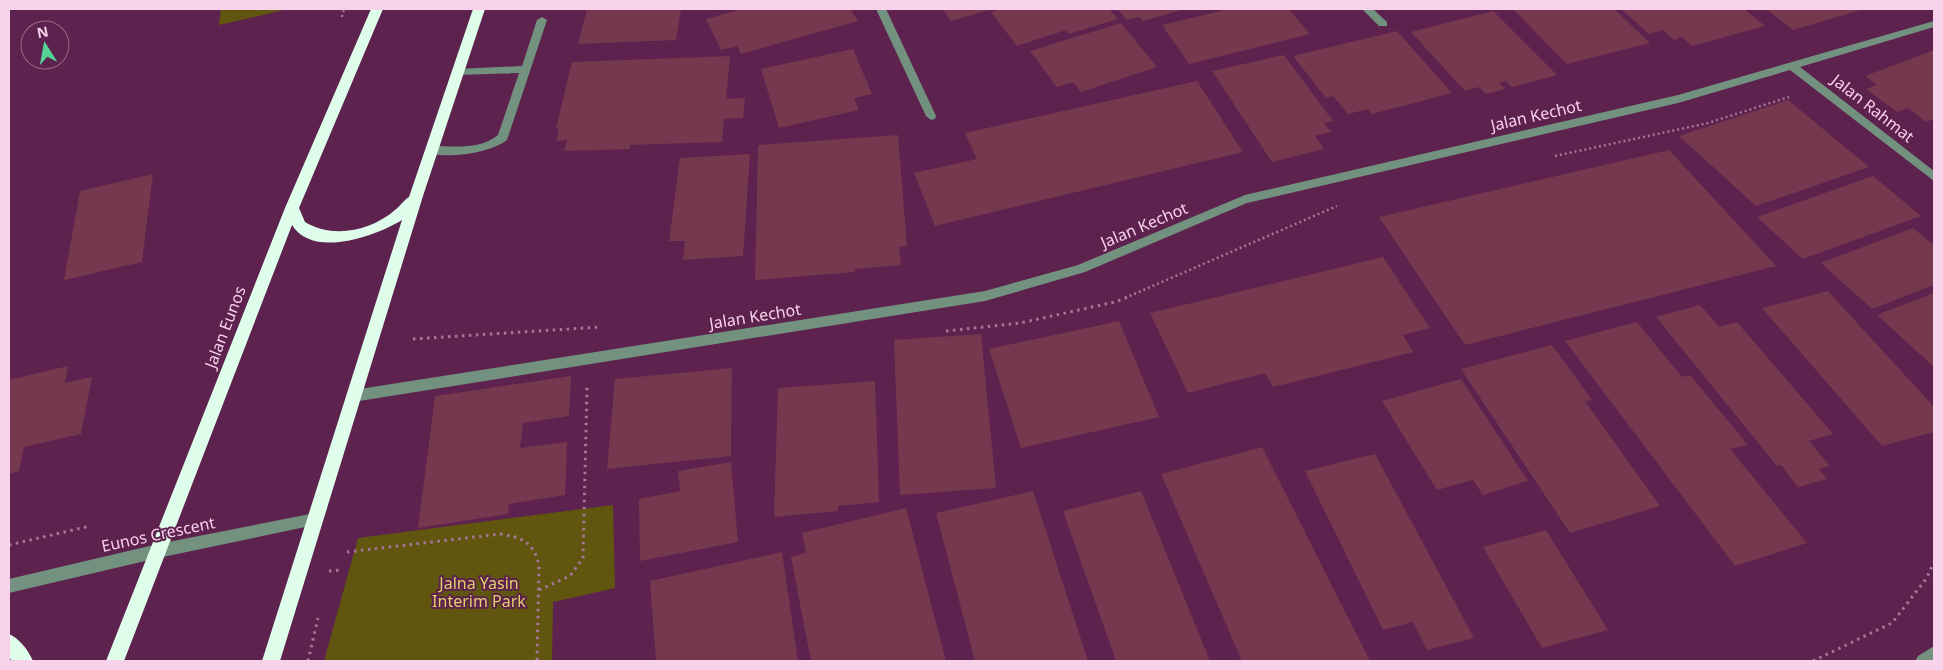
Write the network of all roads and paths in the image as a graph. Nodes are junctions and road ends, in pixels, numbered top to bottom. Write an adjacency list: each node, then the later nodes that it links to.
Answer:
1 (344, 9): 6 (path)
2 (377, 9): 20 (highway, Jalan Eunos)
3 (478, 9): 12 (highway)
4 (881, 9): 14 (street)
5 (1368, 9): 8 (street)
6 (342, 18)
7 (542, 20): 11 (street)
8 (1383, 24)
9 (1934, 24): 10 (street, Jalan Kechot)
10 (1792, 66): 13 (street, Jalan Rahmat); 22 (street, Jalan Kechot)
11 (526, 69): 12 (street); 15 (street)
12 (457, 72): 15 (highway)
13 (1819, 87): 16 (path); 17 (street, Jalan Rahmat)
14 (931, 116)
15 (432, 150): 18 (highway)
16 (1553, 156)
17 (1934, 176)
18 (416, 196): 20 (highway); 23 (highway)
19 (1342, 204): 21 (path)
20 (292, 208): 27 (highway, Jalan Eunos)
21 (944, 332)
22 (588, 359): 23 (street, Jalan Kechot); 31 (path)
23 (353, 396): 24 (highway)
24 (315, 519): 27 (street, Eunos Crescent); 36 (highway)
25 (90, 526): 26 (path)
26 (9, 545)
27 (158, 551): 30 (street, Eunos Crescent); 35 (highway, Jalan Eunos)
28 (346, 552): 31 (path)
29 (1934, 562): 38 (path)
30 (9, 586)
31 (539, 590): 37 (path)
32 (9, 643): 34 (highway)
33 (1934, 653): 39 (street)
34 (24, 661)
35 (115, 661)
36 (272, 661)
37 (537, 661)
38 (1813, 661)
39 (1923, 661)

